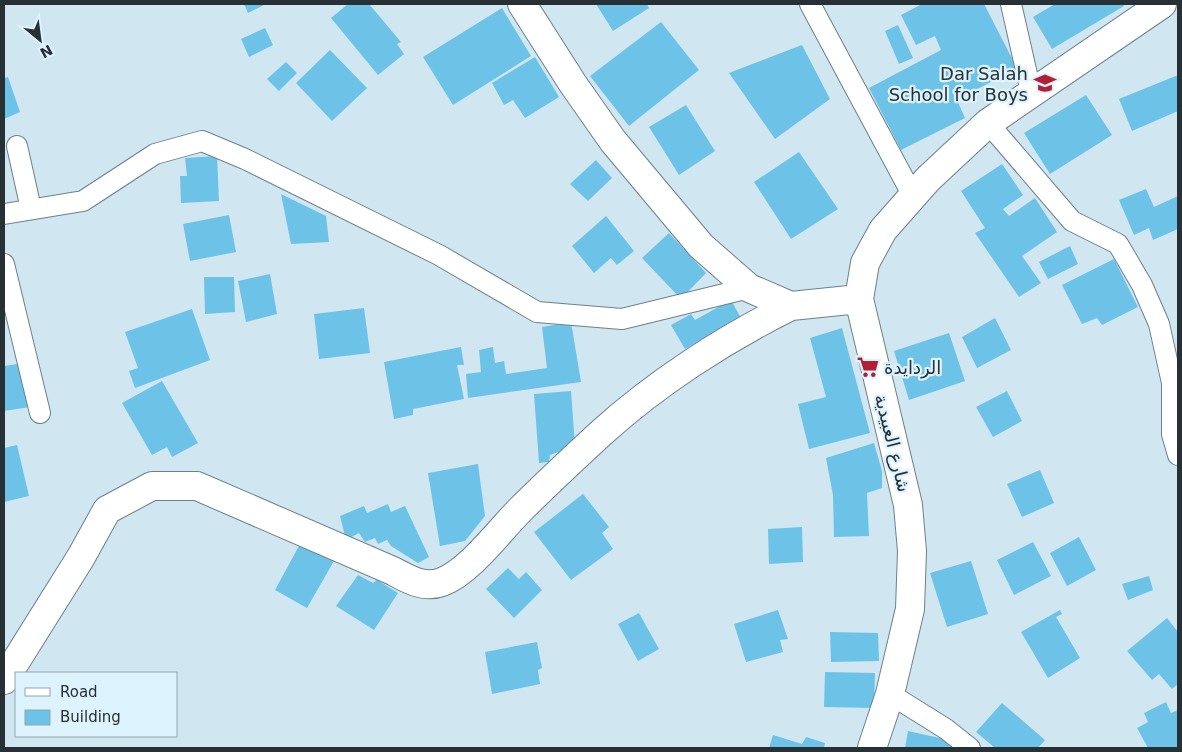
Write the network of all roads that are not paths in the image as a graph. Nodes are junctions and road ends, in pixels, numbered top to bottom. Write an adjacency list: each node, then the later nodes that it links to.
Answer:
1 (522, 4): 12 (street)
2 (810, 4): 8 (street)
3 (1012, 4): 5 (street)
4 (1162, 4): 5 (street, شارع العبيدية)
5 (1030, 92): 6 (street, شارع العبيدية)
6 (988, 123): 8 (street, شارع العبيدية); 16 (street)
7 (17, 146): 9 (street)
8 (913, 196): 13 (street, شارع العبيدية)
9 (31, 209): 10 (street); 12 (street)
10 (4, 214)
11 (4, 264): 15 (street)
12 (749, 288): 14 (street)
13 (859, 299): 14 (street); 18 (street, شارع العبيدية)
14 (791, 306): 17 (street)
15 (40, 413)
16 (1178, 455)
17 (4, 680)
18 (890, 694): 19 (street, شارع العبيدية); 20 (street)
19 (872, 748)
20 (970, 748)

